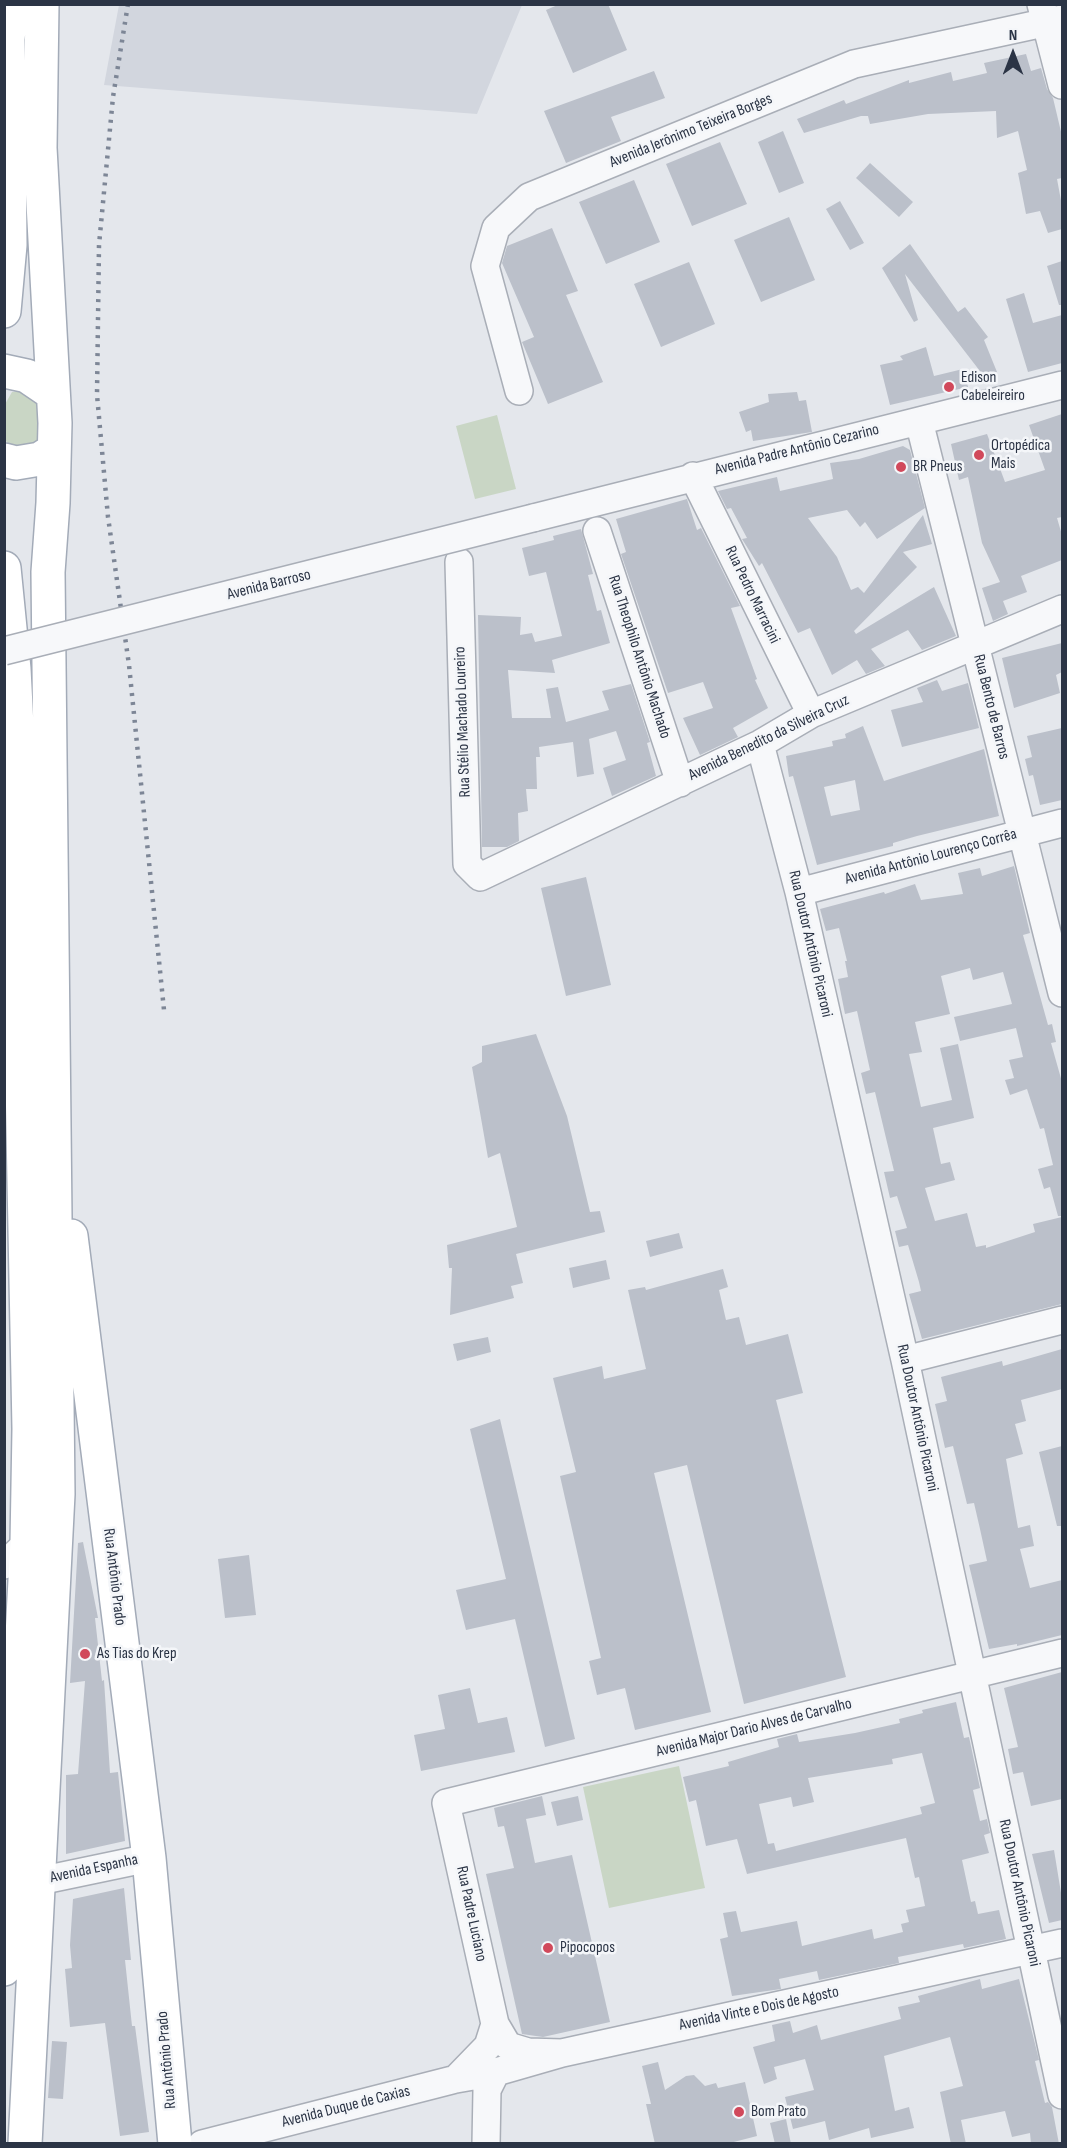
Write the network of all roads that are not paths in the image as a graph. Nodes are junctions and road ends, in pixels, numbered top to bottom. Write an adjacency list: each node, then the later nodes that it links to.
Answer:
1 (12, 4): 4 (main road)
2 (42, 4): 10 (main road)
3 (1050, 16): 5 (street); 9 (street, Avenida Jerônimo Teixeira Borges)
4 (6, 39): 6 (main road)
5 (1062, 85)
6 (4, 311)
7 (4, 371): 10 (main road)
8 (1062, 385): 11 (street, Avenida Padre Antônio Cezarino)
9 (519, 391)
10 (52, 393): 12 (main road)
11 (919, 421): 14 (street, Avenida Padre Antônio Cezarino); 20 (street, Rua Bento de Barros)
12 (54, 450): 13 (main road); 32 (main road)
13 (4, 460)
14 (693, 476): 15 (street, Avenida Padre Antônio Cezarino); 22 (street, Rua Pedro Marracini)
15 (533, 518): 21 (street, Avenida Barroso, bridge)
16 (597, 531): 24 (street, Rua Theophilo Antônio Machado)
17 (459, 562): 28 (street, Rua Stélio Machado Loureiro)
18 (4, 567): 25 (main road)
19 (1062, 609): 20 (street, Avenida Benedito da Silveira Cruz)
20 (975, 646): 22 (street, Avenida Benedito da Silveira Cruz); 27 (street, Rua Bento de Barros)
21 (4, 651)
22 (811, 714): 23 (street, Avenida Benedito da Silveira Cruz)
23 (760, 744): 24 (street, Avenida Benedito da Silveira Cruz); 29 (street, Rua Doutor Antônio Picaroni)
24 (680, 783): 28 (street, Avenida Benedito da Silveira Cruz)
25 (13, 803): 31 (main road)
26 (1062, 823): 27 (street, Avenida Antônio Lourenço Corrêa)
27 (1023, 833): 29 (street, Avenida Antônio Lourenço Corrêa); 30 (street, Rua Bento de Barros)
28 (480, 877)
29 (799, 892): 34 (street, Rua Doutor Antônio Picaroni)
30 (1062, 993)
31 (13, 1083): 35 (main road)
32 (56, 1119): 39 (main road, Rua Antônio Prado); 40 (main road)
33 (1062, 1320): 34 (street)
34 (905, 1360): 37 (street, Rua Doutor Antônio Picaroni)
35 (16, 1554): 40 (main road)
36 (1062, 1653): 37 (street, Avenida Major Dario Alves de Carvalho)
37 (972, 1675): 38 (street, Avenida Major Dario Alves de Carvalho); 42 (street, Rua Doutor Antônio Picaroni)
38 (446, 1803): 44 (street, Rua Padre Luciano)
39 (149, 1858): 40 (street, Avenida Espanha); 51 (main road, Rua Antônio Prado)
40 (18, 1886): 43 (main road); 50 (main road)
41 (1062, 1943): 42 (street, Avenida Vinte e Dois de Agosto)
42 (1030, 1950): 45 (street, Avenida Vinte e Dois de Agosto); 48 (street, Rua Doutor Antônio Picaroni)
43 (4, 1969)
44 (495, 2024): 45 (street, Rua Padre Luciano); 47 (street)
45 (562, 2053): 46 (street, Avenida Vinte e Dois de Agosto)
46 (495, 2072): 47 (street, Avenida Vinte e Dois de Agosto); 49 (street)
47 (456, 2079): 49 (street); 52 (street, Avenida Duque de Caxias)
48 (1062, 2095)
49 (485, 2113): 53 (street)
50 (25, 2144)
51 (175, 2144)
52 (202, 2144)
53 (486, 2144)

